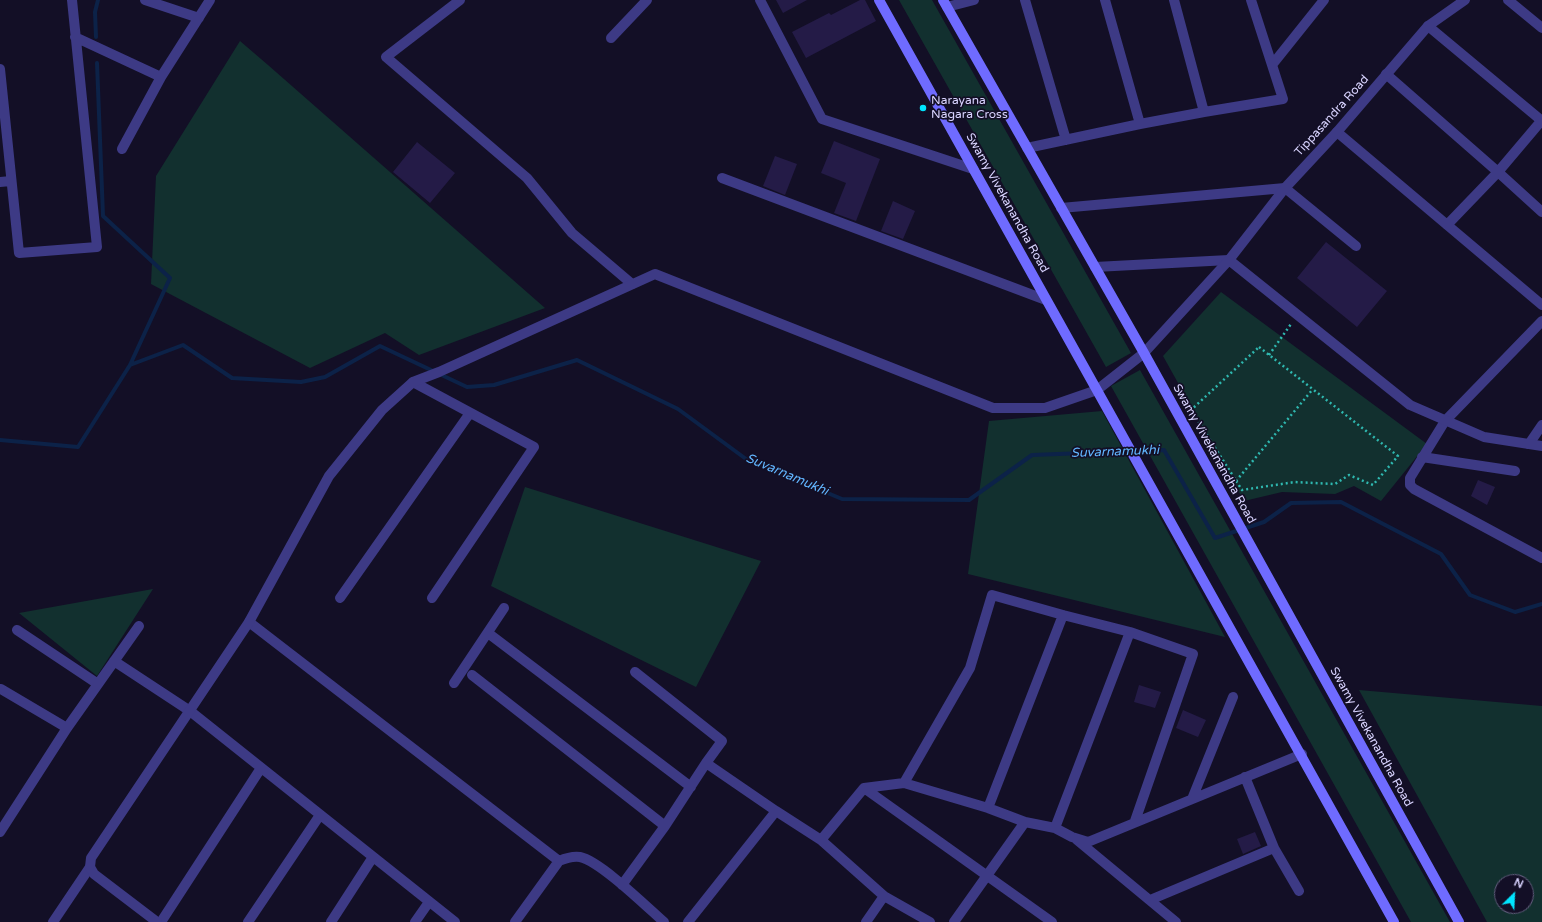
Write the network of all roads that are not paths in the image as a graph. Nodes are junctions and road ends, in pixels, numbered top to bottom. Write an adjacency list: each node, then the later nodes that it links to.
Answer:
1 (72, 0): 20 (street)
2 (145, 0): 17 (street)
3 (210, 0): 17 (street)
4 (460, 0): 45 (street)
5 (648, 0): 21 (street)
6 (760, 0): 33 (street)
7 (879, 0): 33 (main road, Swamy Vivekanandha Road)
8 (974, 0): 16 (street)
9 (1025, 0): 30 (street)
10 (1105, 0): 28 (street)
11 (1174, 0): 26 (street)
12 (1251, 0): 22 (street)
13 (1324, 0): 22 (street)
14 (1465, 0): 18 (street, Tippasandra Road)
15 (1508, 0): 19 (street)
16 (945, 3): 31 (main road, Swamy Vivekanandha Road)
17 (199, 18): 25 (street)
18 (1428, 26): 24 (street, Tippasandra Road); 27 (street)
19 (1542, 28)
20 (75, 37): 25 (street); 36 (street)
21 (611, 38)
22 (1272, 65): 26 (street)
23 (0, 69): 36 (street)
24 (1386, 74): 29 (street, Tippasandra Road); 34 (street)
25 (162, 77): 32 (street)
26 (1204, 112): 28 (street)
27 (1542, 120): 34 (street)
28 (1140, 124): 30 (street)
29 (1337, 132): 38 (street, Tippasandra Road); 41 (street)
30 (1066, 140): 31 (street)
31 (1027, 148): 39 (main road, Swamy Vivekanandha Road)
32 (122, 149)
33 (973, 169): 46 (main road, Swamy Vivekanandha Road)
34 (1498, 172): 40 (street); 41 (street)
35 (722, 178): 46 (street)
36 (11, 181): 37 (street)
37 (0, 182)
38 (1285, 188): 39 (street); 42 (street); 43 (street, Tippasandra Road)
39 (1061, 208): 44 (main road, Swamy Vivekanandha Road)
40 (1542, 212)
41 (1447, 225): 47 (street)
42 (1356, 246)
43 (1229, 260): 44 (street); 49 (street, Tippasandra Road); 53 (street)
44 (1095, 267): 49 (main road, Swamy Vivekanandha Road)
45 (632, 284): 50 (street, Tippasandra Road); 51 (street, Tippasandra Road)
46 (1046, 300): 51 (main road, Swamy Vivekanandha Road)
47 (1542, 305)
48 (1542, 321): 53 (street)
49 (1144, 353): 51 (street, Tippasandra Road); 122 (main road, Swamy Vivekanandha Road)
50 (413, 382): 52 (street); 64 (street)
51 (1097, 390): 78 (main road, Swamy Vivekanandha Road)
52 (470, 413): 60 (street); 61 (street)
53 (1445, 421): 55 (street); 57 (street)
54 (1542, 425): 55 (street)
55 (1529, 444): 56 (street)
56 (1542, 446)
57 (1422, 457): 58 (street); 59 (street)
58 (1515, 470)
59 (1542, 558)
60 (340, 598)
61 (432, 598)
62 (504, 608): 68 (street)
63 (1063, 615): 67 (street); 82 (street); 86 (street)
64 (249, 622): 76 (street); 98 (street)
65 (139, 626): 69 (street)
66 (17, 630): 73 (street)
67 (1130, 632): 89 (street); 92 (street)
68 (488, 633): 72 (street); 83 (street)
69 (114, 661): 73 (street); 76 (street)
70 (635, 672): 79 (street)
71 (472, 675): 91 (street)
72 (454, 683)
73 (98, 684): 77 (street)
74 (1, 689): 77 (street)
75 (1233, 697): 85 (street)
76 (190, 711): 80 (street); 99 (street)
77 (67, 728): 93 (street)
78 (1302, 754): 81 (street); 121 (main road, Swamy Vivekanandha Road)
79 (706, 763): 83 (street); 87 (street)
80 (261, 768): 88 (street); 108 (street)
81 (1245, 777): 85 (street); 96 (street)
82 (904, 783): 84 (street); 86 (street)
83 (691, 787): 91 (street)
84 (864, 788): 95 (street); 100 (street)
85 (1192, 799): 89 (street)
86 (988, 808): 90 (street)
87 (776, 810): 95 (street); 115 (street)
88 (320, 815): 97 (street); 109 (street)
89 (1135, 821): 94 (street)
90 (1025, 822): 92 (street); 100 (street)
91 (665, 826): 101 (street)
92 (1056, 828): 94 (street)
93 (0, 832)
94 (1072, 837): 104 (street)
95 (821, 840): 103 (street)
96 (1274, 848): 102 (street); 104 (street)
97 (373, 857): 105 (street); 110 (street)
98 (559, 861): 101 (street); 113 (street)
99 (90, 867): 106 (street); 107 (street)
100 (988, 876): 118 (street); 119 (street)
101 (622, 885): 114 (street)
102 (1299, 891)
103 (884, 896): 116 (street); 117 (street)
104 (1150, 900): 120 (street)
105 (429, 902): 111 (street); 112 (street)
106 (53, 922)
107 (157, 922)
108 (161, 922)
109 (248, 922)
110 (331, 922)
111 (415, 922)
112 (455, 922)
113 (515, 922)
114 (664, 922)
115 (688, 922)
116 (866, 922)
117 (930, 922)
118 (954, 922)
119 (1052, 922)
120 (1176, 922)
121 (1394, 922)
122 (1459, 922)

